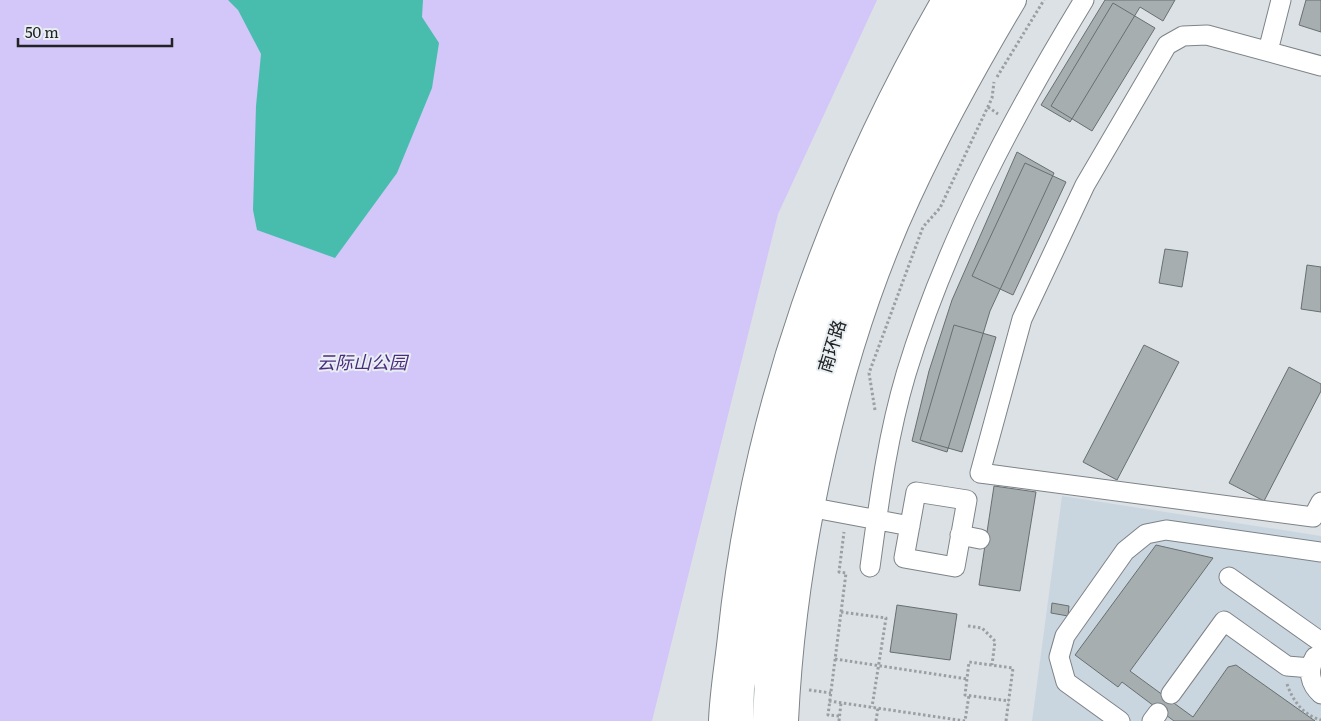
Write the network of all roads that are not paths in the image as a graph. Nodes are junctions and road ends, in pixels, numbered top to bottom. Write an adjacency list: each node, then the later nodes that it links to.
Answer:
1 (944, 0): 23 (street)
2 (962, 0): 24 (main road, 南环路)
3 (989, 0): 10 (main road, 南环路)
4 (1014, 0): 10 (street)
5 (1084, 0): 11 (street)
6 (1281, 0): 7 (street)
7 (1268, 51): 8 (street); 9 (street)
8 (1321, 66)
9 (1321, 502)
10 (802, 506): 11 (street); 25 (main road, 南环路); 26 (street)
11 (876, 520): 12 (street); 16 (street)
12 (910, 526): 13 (street); 13 (street)
13 (960, 536): 14 (street)
14 (980, 539)
15 (1321, 552): 27 (street)
16 (870, 567)
17 (1229, 577): 18 (street)
18 (1321, 642)
19 (1321, 652): 20 (street)
20 (1311, 668): 21 (street); 22 (street)
21 (1171, 694)
22 (1321, 694)
23 (721, 721)
24 (739, 721)
25 (767, 721)
26 (786, 721)
27 (1120, 721)

